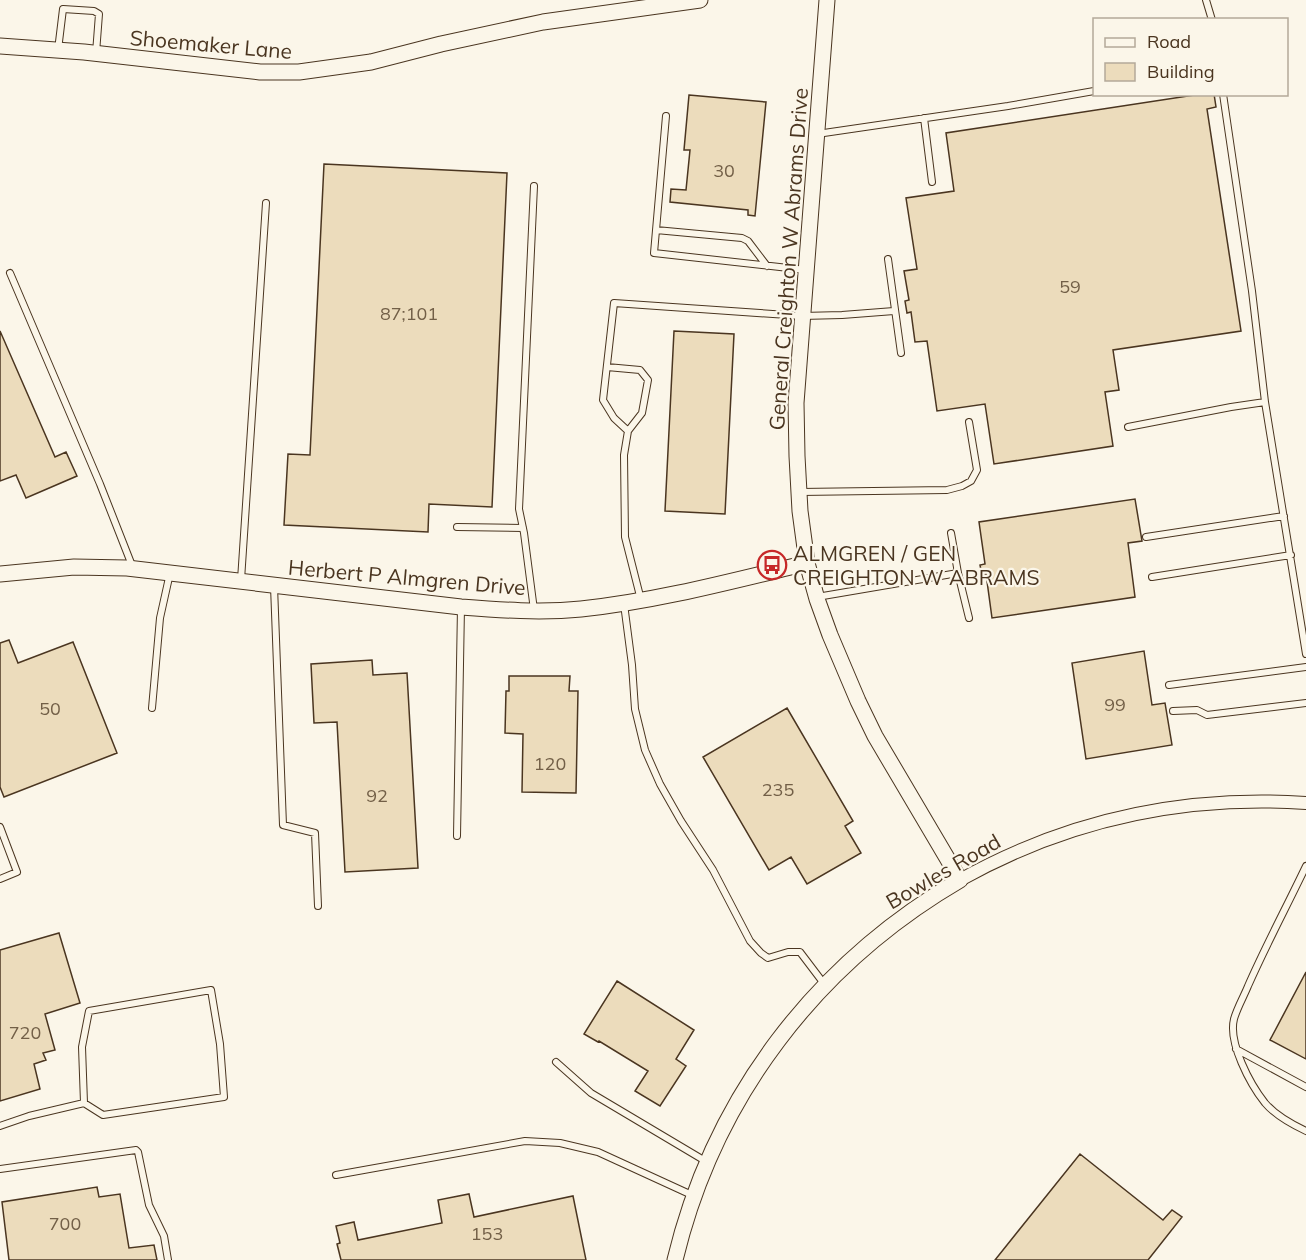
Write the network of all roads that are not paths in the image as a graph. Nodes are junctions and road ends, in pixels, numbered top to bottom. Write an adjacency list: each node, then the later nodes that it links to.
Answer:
1 (700, 0): 7 (street, Shoemaker Lane)
2 (827, 0): 12 (street, General Creighton W Abrams Drive)
3 (1206, 0): 4 (lane)
4 (1211, 18)
5 (0, 46): 6 (street, Shoemaker Lane)
6 (58, 51): 7 (street, Shoemaker Lane); 7 (lane)
7 (96, 54)
8 (1093, 91): 11 (lane)
9 (1223, 96): 25 (lane)
10 (666, 116): 16 (lane)
11 (924, 118): 12 (lane); 13 (lane)
12 (817, 134): 19 (street, General Creighton W Abrams Drive)
13 (933, 182)
14 (534, 186): 32 (lane)
15 (266, 203): 42 (lane)
16 (656, 230): 18 (lane); 18 (lane)
17 (888, 259): 21 (lane)
18 (767, 266): 19 (lane)
19 (806, 270): 22 (street, General Creighton W Abrams Drive)
20 (10, 273): 37 (lane)
21 (894, 311): 22 (lane); 23 (lane)
22 (802, 316): 24 (lane); 29 (street, General Creighton W Abrams Drive)
23 (901, 353)
24 (607, 368): 28 (lane); 28 (lane)
25 (1265, 402): 27 (lane); 30 (lane)
26 (969, 422): 29 (lane)
27 (1128, 428)
28 (628, 431): 45 (lane)
29 (799, 492): 36 (street, General Creighton W Abrams Drive)
30 (1284, 516): 34 (lane); 35 (lane)
31 (457, 527): 32 (lane)
32 (523, 528): 48 (lane)
33 (951, 533): 39 (lane)
34 (1146, 537)
35 (1291, 555): 41 (lane); 50 (lane)
36 (807, 563): 44 (street, General Creighton W Abrams Drive); 45 (street, Herbert P Almgren Drive)
37 (134, 569): 38 (street, Herbert P Almgren Drive); 40 (street, Herbert P Almgren Drive)
38 (170, 572): 42 (street, Herbert P Almgren Drive); 54 (lane)
39 (958, 573): 44 (lane); 49 (lane)
40 (0, 574)
41 (1152, 578)
42 (241, 581): 43 (street, Herbert P Almgren Drive)
43 (274, 585): 47 (street, Herbert P Almgren Drive); 62 (lane)
44 (817, 597): 61 (street, General Creighton W Abrams Drive)
45 (641, 600): 46 (street, Herbert P Almgren Drive)
46 (624, 603): 48 (street, Herbert P Almgren Drive); 63 (lane)
47 (461, 607): 48 (street, Herbert P Almgren Drive); 58 (lane)
48 (534, 610)
49 (969, 618)
50 (1306, 654)
51 (1306, 667): 52 (lane)
52 (1169, 685)
53 (1306, 703): 55 (lane)
54 (152, 708)
55 (1173, 711)
56 (1306, 803): 61 (street, Bowles Road)
57 (0, 827): 60 (lane)
58 (457, 836)
59 (1306, 866): 64 (lane)
60 (0, 879)
61 (960, 880): 63 (street, Bowles Road)
62 (318, 906)
63 (825, 985): 70 (street, Bowles Road)
64 (1236, 1049): 66 (lane); 69 (lane)
65 (556, 1062): 70 (lane)
66 (1306, 1087)
67 (84, 1103): 67 (lane); 68 (lane)
68 (0, 1126)
69 (1306, 1131)
70 (707, 1163): 73 (street, Bowles Road)
71 (0, 1169): 74 (lane)
72 (336, 1175): 73 (lane)
73 (694, 1196): 75 (street, Bowles Road)
74 (168, 1260)
75 (675, 1260)

